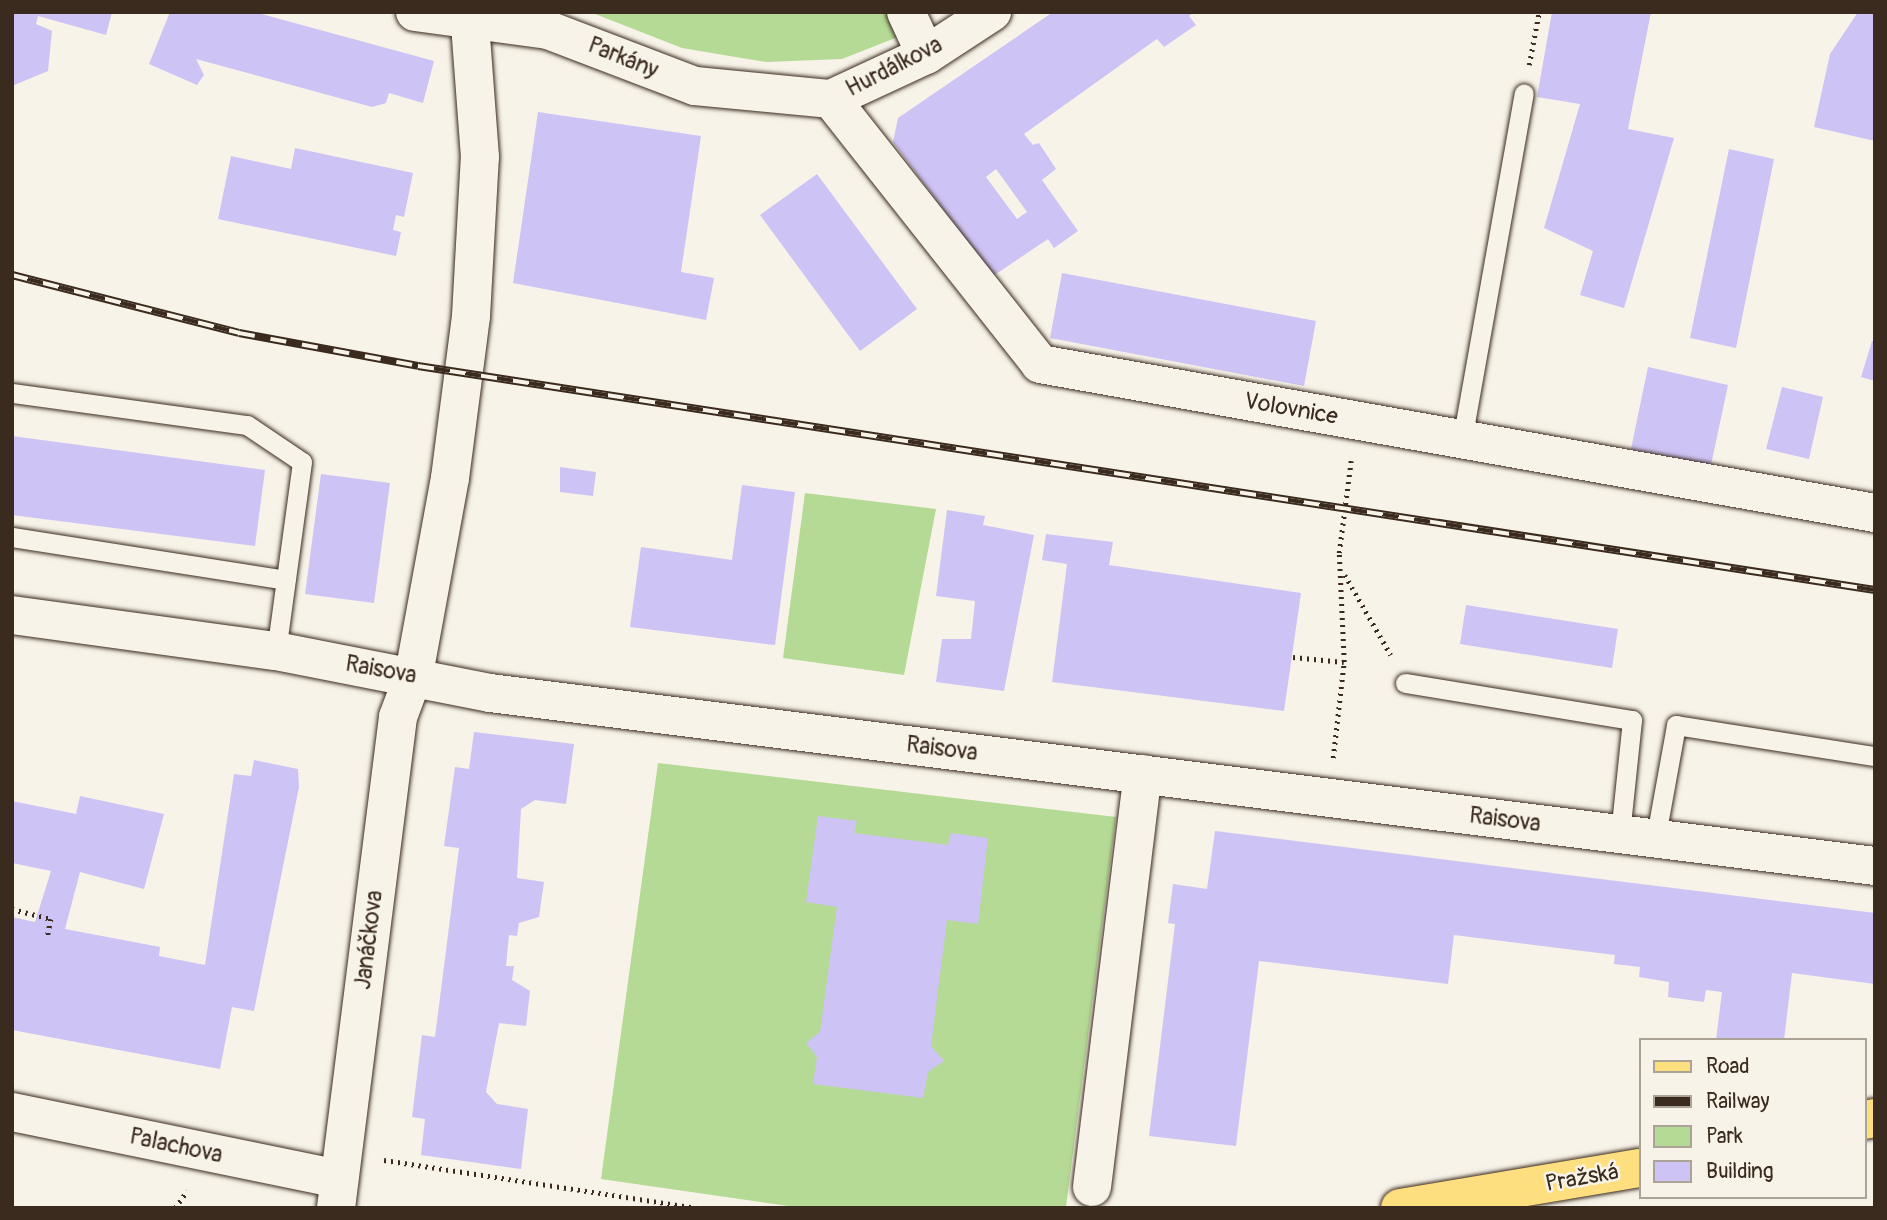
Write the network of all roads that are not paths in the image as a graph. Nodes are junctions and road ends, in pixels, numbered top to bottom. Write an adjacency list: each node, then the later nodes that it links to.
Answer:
1 (415, 12): 4 (street, Parkány)
2 (906, 12): 5 (street)
3 (992, 12): 5 (street, Hurdálkova)
4 (469, 14): 7 (street, Parkány); 15 (street, Janáčkova)
5 (926, 55): 7 (street, Hurdálkova)
6 (1524, 93): 9 (lane)
7 (831, 99): 9 (street, Volovnice)
8 (12, 393): 12 (lane)
9 (1462, 440): 10 (street, Volovnice)
10 (1875, 513)
11 (12, 537): 12 (lane)
12 (286, 580): 14 (lane)
13 (12, 615): 14 (street, Raisova)
14 (276, 651): 15 (street, Raisova)
15 (414, 674): 18 (street, Raisova); 23 (street, Janáčkova)
16 (1405, 683): 19 (lane)
17 (1875, 756): 19 (lane)
18 (1143, 774): 19 (street, Raisova); 24 (street)
19 (1638, 838): 20 (street, Raisova)
20 (1875, 866)
21 (12, 1112): 23 (street, Palachova)
22 (1638, 1168): 25 (main road, Pražská)
23 (339, 1180)
24 (1091, 1187)
25 (1400, 1208)

